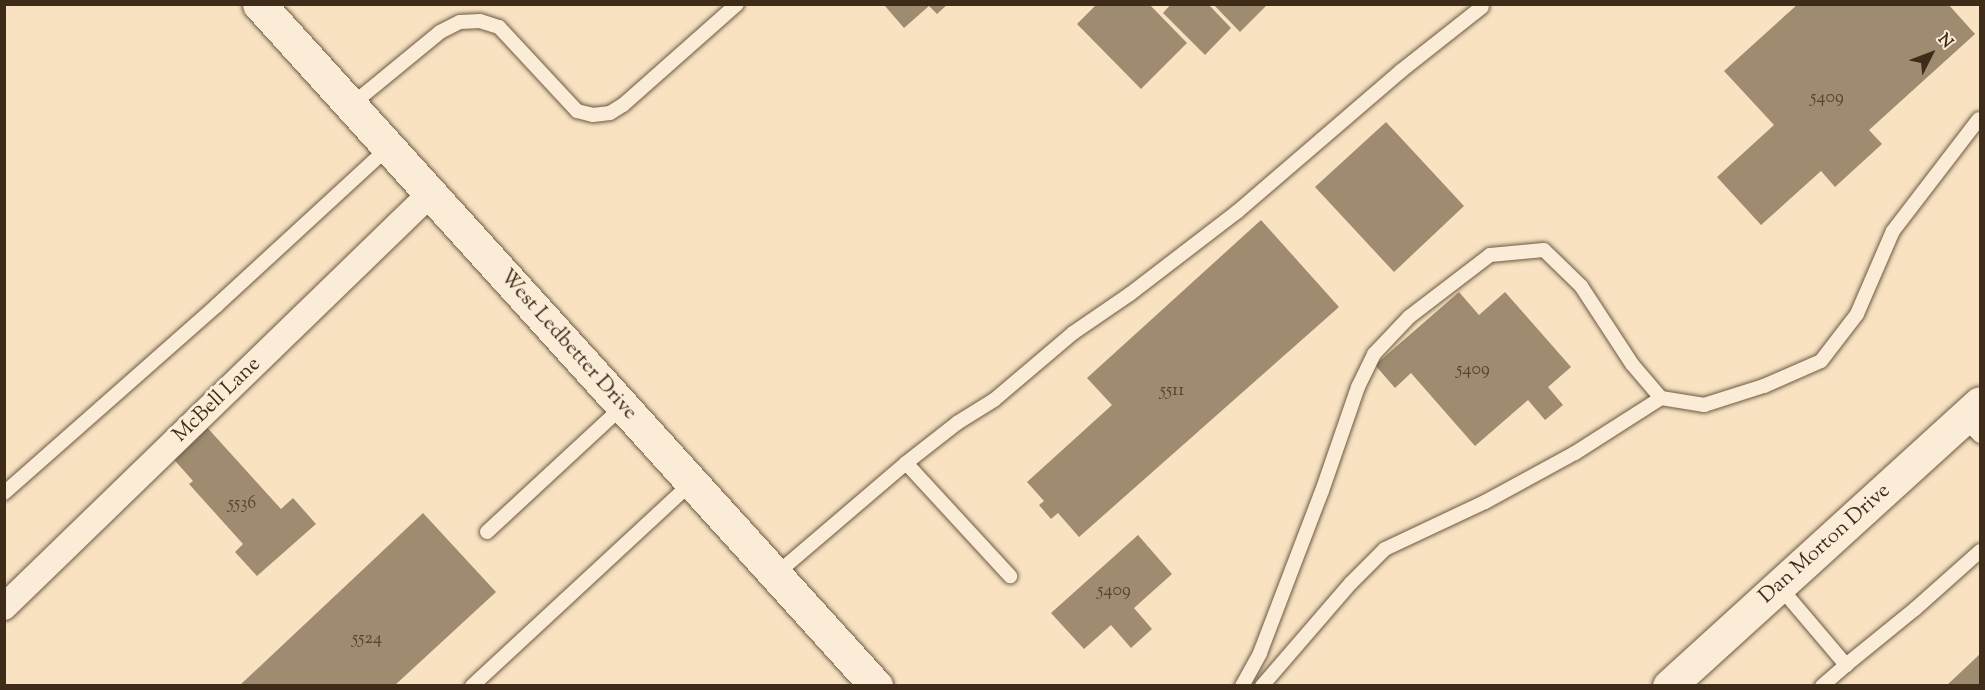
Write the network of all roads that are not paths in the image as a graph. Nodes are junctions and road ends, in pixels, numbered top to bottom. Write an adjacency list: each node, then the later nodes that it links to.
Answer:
1 (259, 4): 4 (street, West Ledbetter Drive)
2 (737, 4): 4 (lane)
3 (1482, 8): 11 (lane)
4 (350, 106): 6 (street, West Ledbetter Drive)
5 (1979, 119): 8 (lane)
6 (389, 147): 7 (street, West Ledbetter Drive); 13 (lane)
7 (430, 194): 9 (street, West Ledbetter Drive); 19 (street, McBell Lane)
8 (1661, 398): 23 (lane); 24 (lane)
9 (623, 406): 12 (street, West Ledbetter Drive); 14 (lane)
10 (1975, 419): 18 (street, Dan Morton Drive)
11 (906, 463): 16 (lane); 17 (lane)
12 (692, 482): 16 (street, West Ledbetter Drive); 21 (lane)
13 (4, 493)
14 (487, 532)
15 (1980, 551): 20 (lane)
16 (776, 575): 22 (street, West Ledbetter Drive)
17 (1010, 576)
18 (1779, 586): 20 (lane); 25 (street, Dan Morton Drive)
19 (4, 607)
20 (1846, 665): 26 (lane)
21 (472, 686)
22 (876, 686)
23 (1242, 686)
24 (1262, 686)
25 (1669, 686)
26 (1822, 686)

